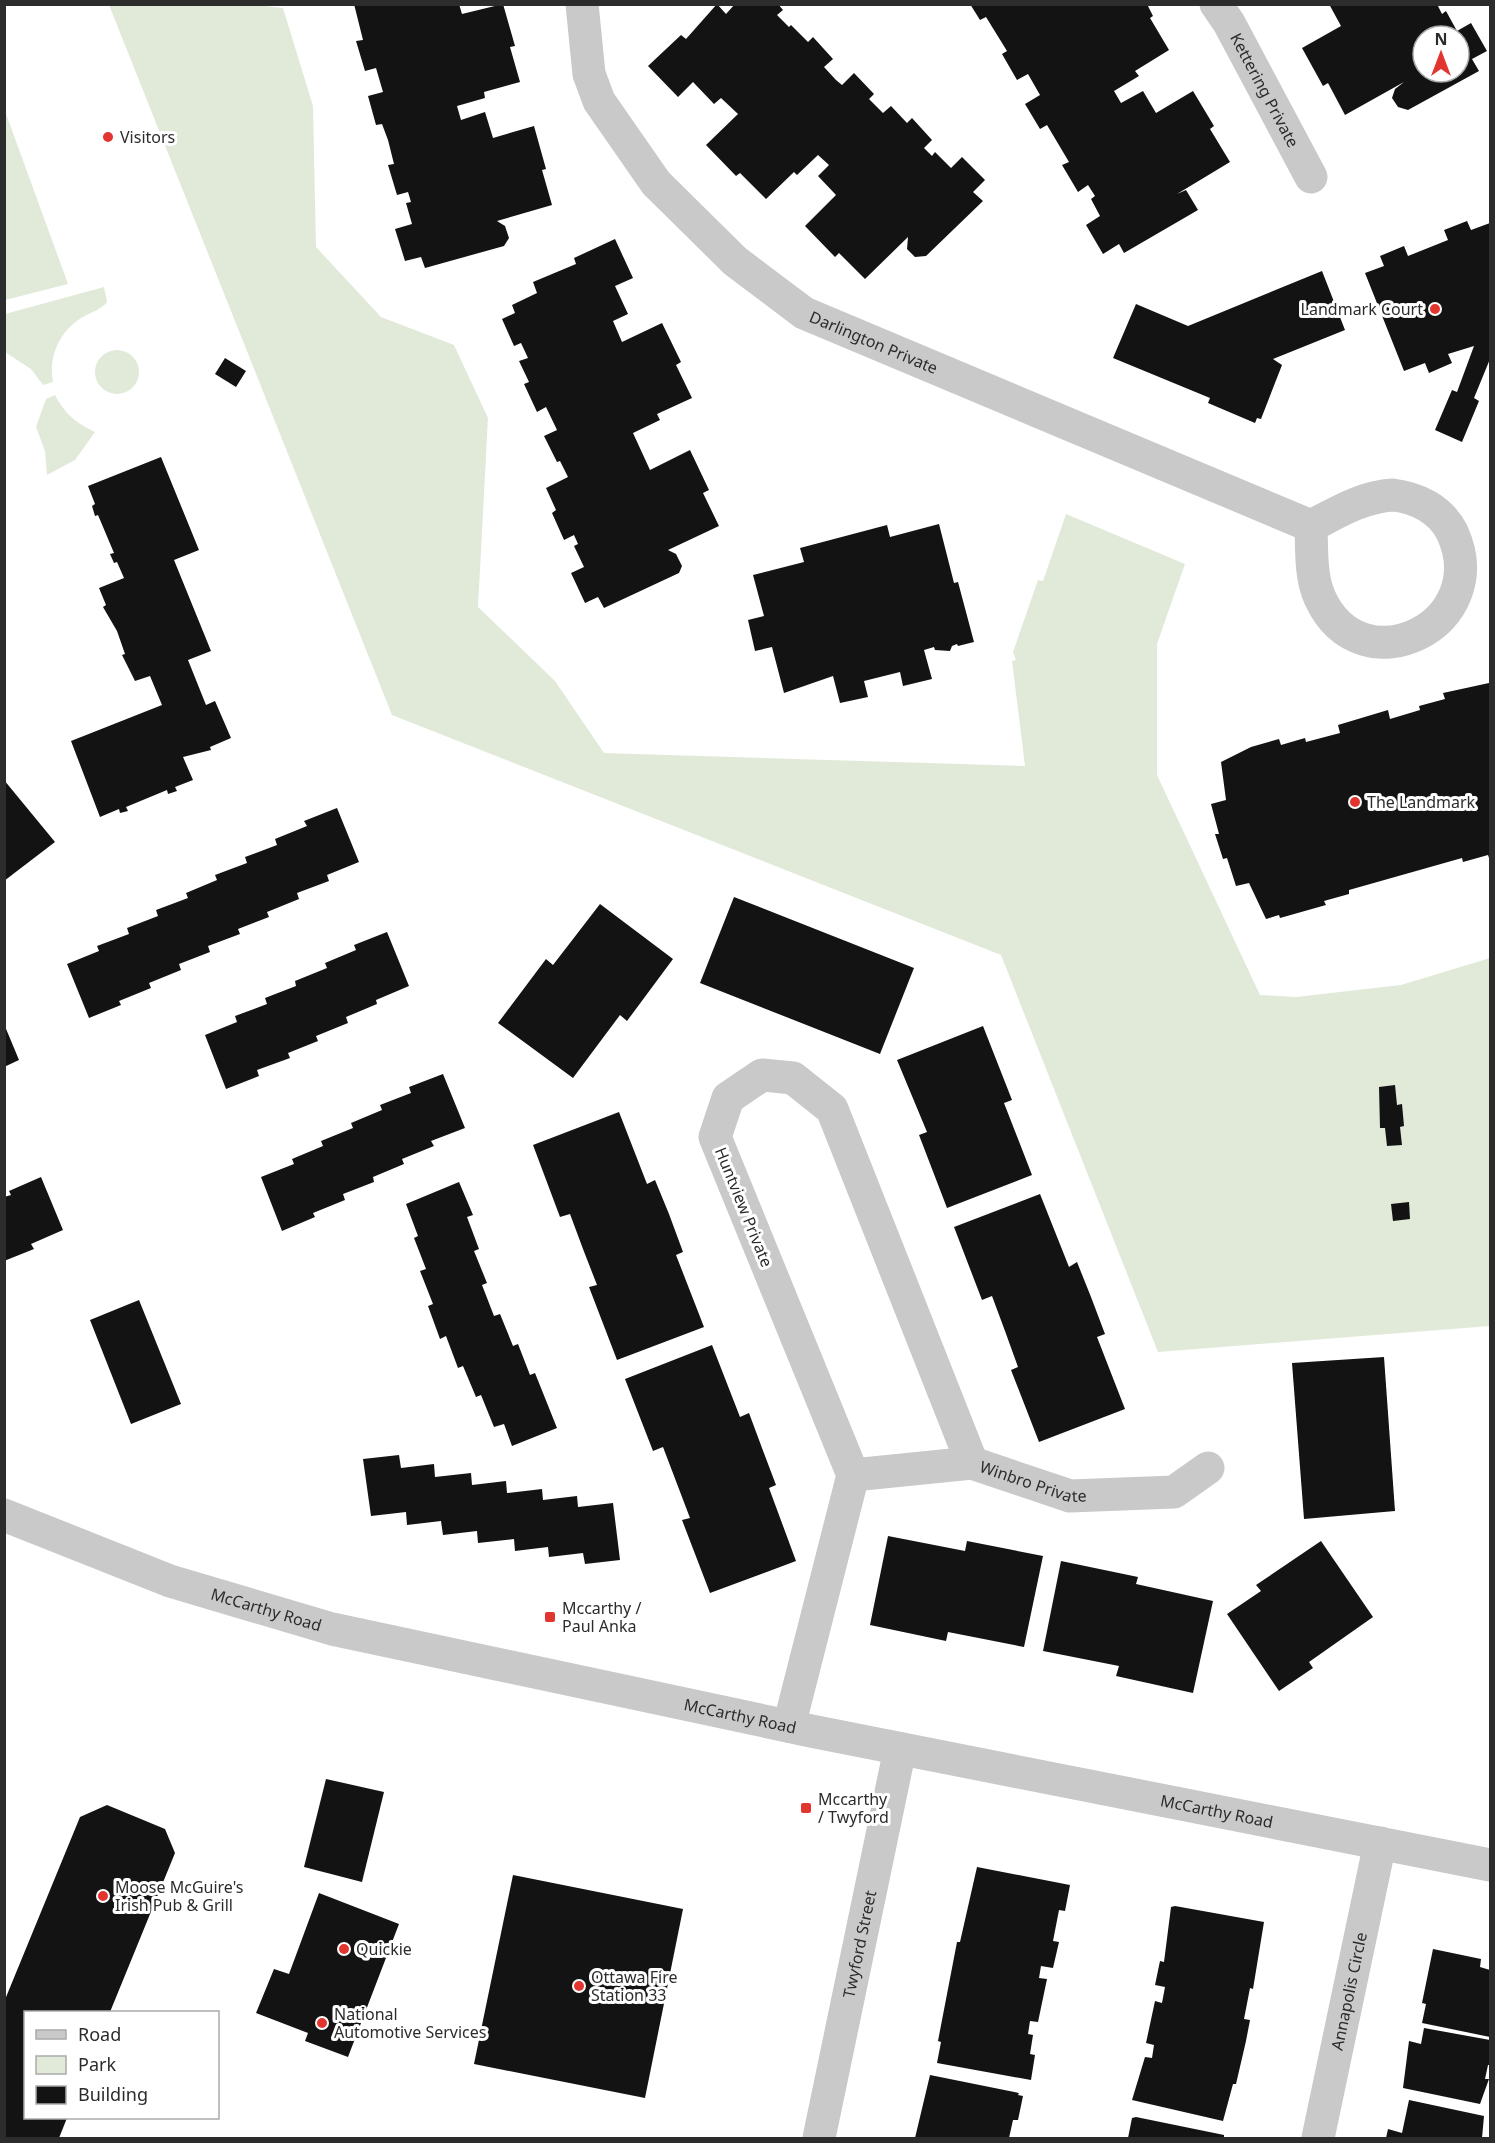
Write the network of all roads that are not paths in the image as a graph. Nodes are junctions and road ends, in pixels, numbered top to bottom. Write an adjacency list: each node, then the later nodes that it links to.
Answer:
1 (582, 4): 4 (street, Darlington Private)
2 (1216, 4): 3 (street, Kettering Private)
3 (1311, 177)
4 (1311, 526): 4 (street)
5 (972, 1463): 6 (street, Winbro Private); 7 (street, Winbro Private); 7 (street, Huntview Private)
6 (1208, 1468)
7 (852, 1475): 9 (street)
8 (4, 1515): 9 (street, McCarthy Road)
9 (789, 1726): 10 (street, McCarthy Road)
10 (900, 1749): 11 (street, McCarthy Road); 13 (street, Twyford Street)
11 (1380, 1843): 12 (street, McCarthy Road); 14 (street, Annapolis Circle)
12 (1491, 1865)
13 (819, 2139)
14 (1318, 2139)

